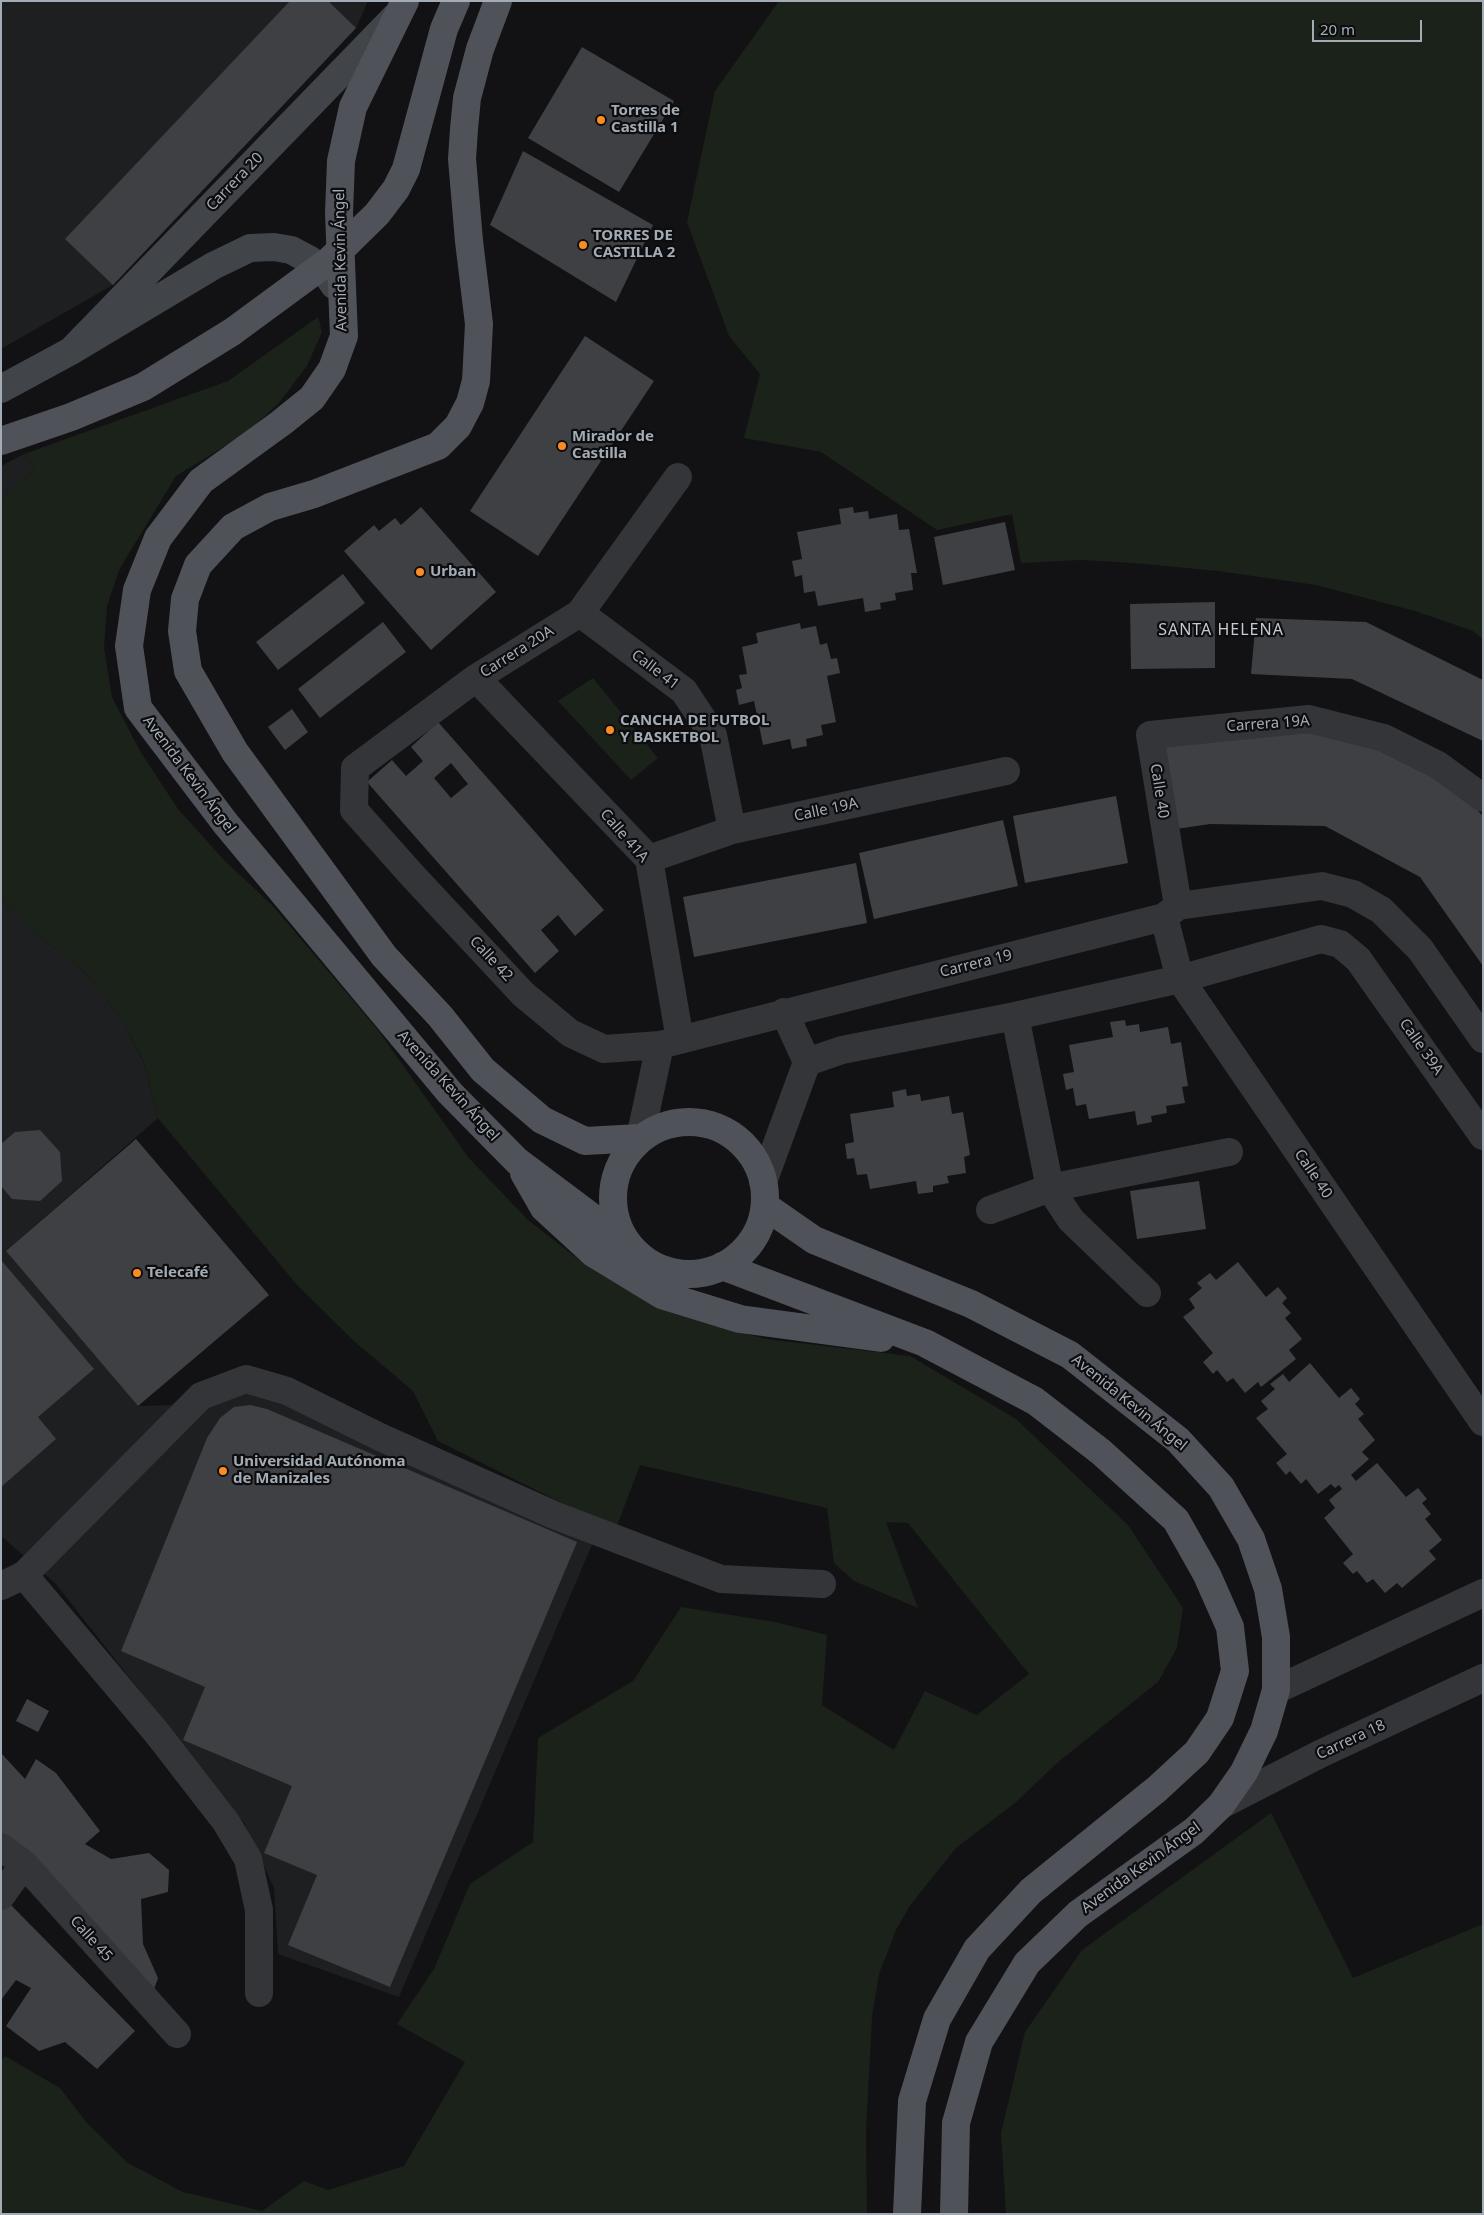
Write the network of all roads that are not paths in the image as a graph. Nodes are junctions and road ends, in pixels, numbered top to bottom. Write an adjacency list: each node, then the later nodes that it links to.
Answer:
1 (456, 1): 7 (main road, bridge)
2 (498, 1): 25 (main road)
3 (402, 7): 4 (main road, Avenida Kevin Ángel); 5 (main road, Carrera 20)
4 (344, 307): 5 (main road, Carrera 20); 27 (main road, Avenida Kevin Ángel)
5 (71, 352): 6 (main road, Carrera 20)
6 (1, 389)
7 (1, 441)
8 (678, 477): 9 (street, Carrera 20A)
9 (580, 613): 10 (street, Carrera 20A); 15 (street, Calle 41)
10 (476, 678): 14 (street, Carrera 20A); 16 (street, Calle 41A)
11 (1150, 735): 13 (street, Carrera 19A); 17 (street, Calle 40)
12 (1006, 771): 15 (street, Calle 19A)
13 (1483, 798)
14 (354, 810): 22 (street, Calle 42)
15 (732, 830): 16 (street, Calle 19A)
16 (649, 859): 22 (street, Calle 41A)
17 (1171, 911): 18 (street, Calle 40); 19 (street, Carrera 19); 21 (street, Carrera 19)
18 (1180, 978): 20 (street); 24 (street, Calle 39A); 35 (street, Calle 40)
19 (784, 1012): 22 (street, Carrera 19); 23 (street)
20 (1015, 1016): 23 (street); 28 (street)
21 (1483, 1038)
22 (670, 1043): 25 (street)
23 (807, 1062): 29 (street)
24 (1483, 1136)
25 (640, 1138): 29 (main road); 31 (main road)
26 (1229, 1152): 28 (street)
27 (517, 1161): 31 (main road, Avenida Kevin Ángel); 34 (main road)
28 (1050, 1188): 30 (street); 33 (street)
29 (764, 1194): 32 (main road); 40 (main road, Avenida Kevin Ángel)
30 (990, 1210)
31 (629, 1246): 32 (main road)
32 (722, 1266): 34 (main road)
33 (1147, 1293)
34 (925, 1343): 47 (main road)
35 (1483, 1422)
36 (13, 1580): 37 (street); 45 (street)
37 (822, 1584)
38 (1483, 1593): 40 (street)
39 (1483, 1678): 41 (street, Carrera 18)
40 (1276, 1690): 41 (main road, Avenida Kevin Ángel)
41 (1221, 1805): 48 (main road, Avenida Kevin Ángel)
42 (1, 1847): 43 (street, Calle 45)
43 (24, 1864): 44 (street); 46 (street, Calle 45)
44 (1, 1896)
45 (259, 1993)
46 (177, 2034)
47 (907, 2214)
48 (954, 2214)

